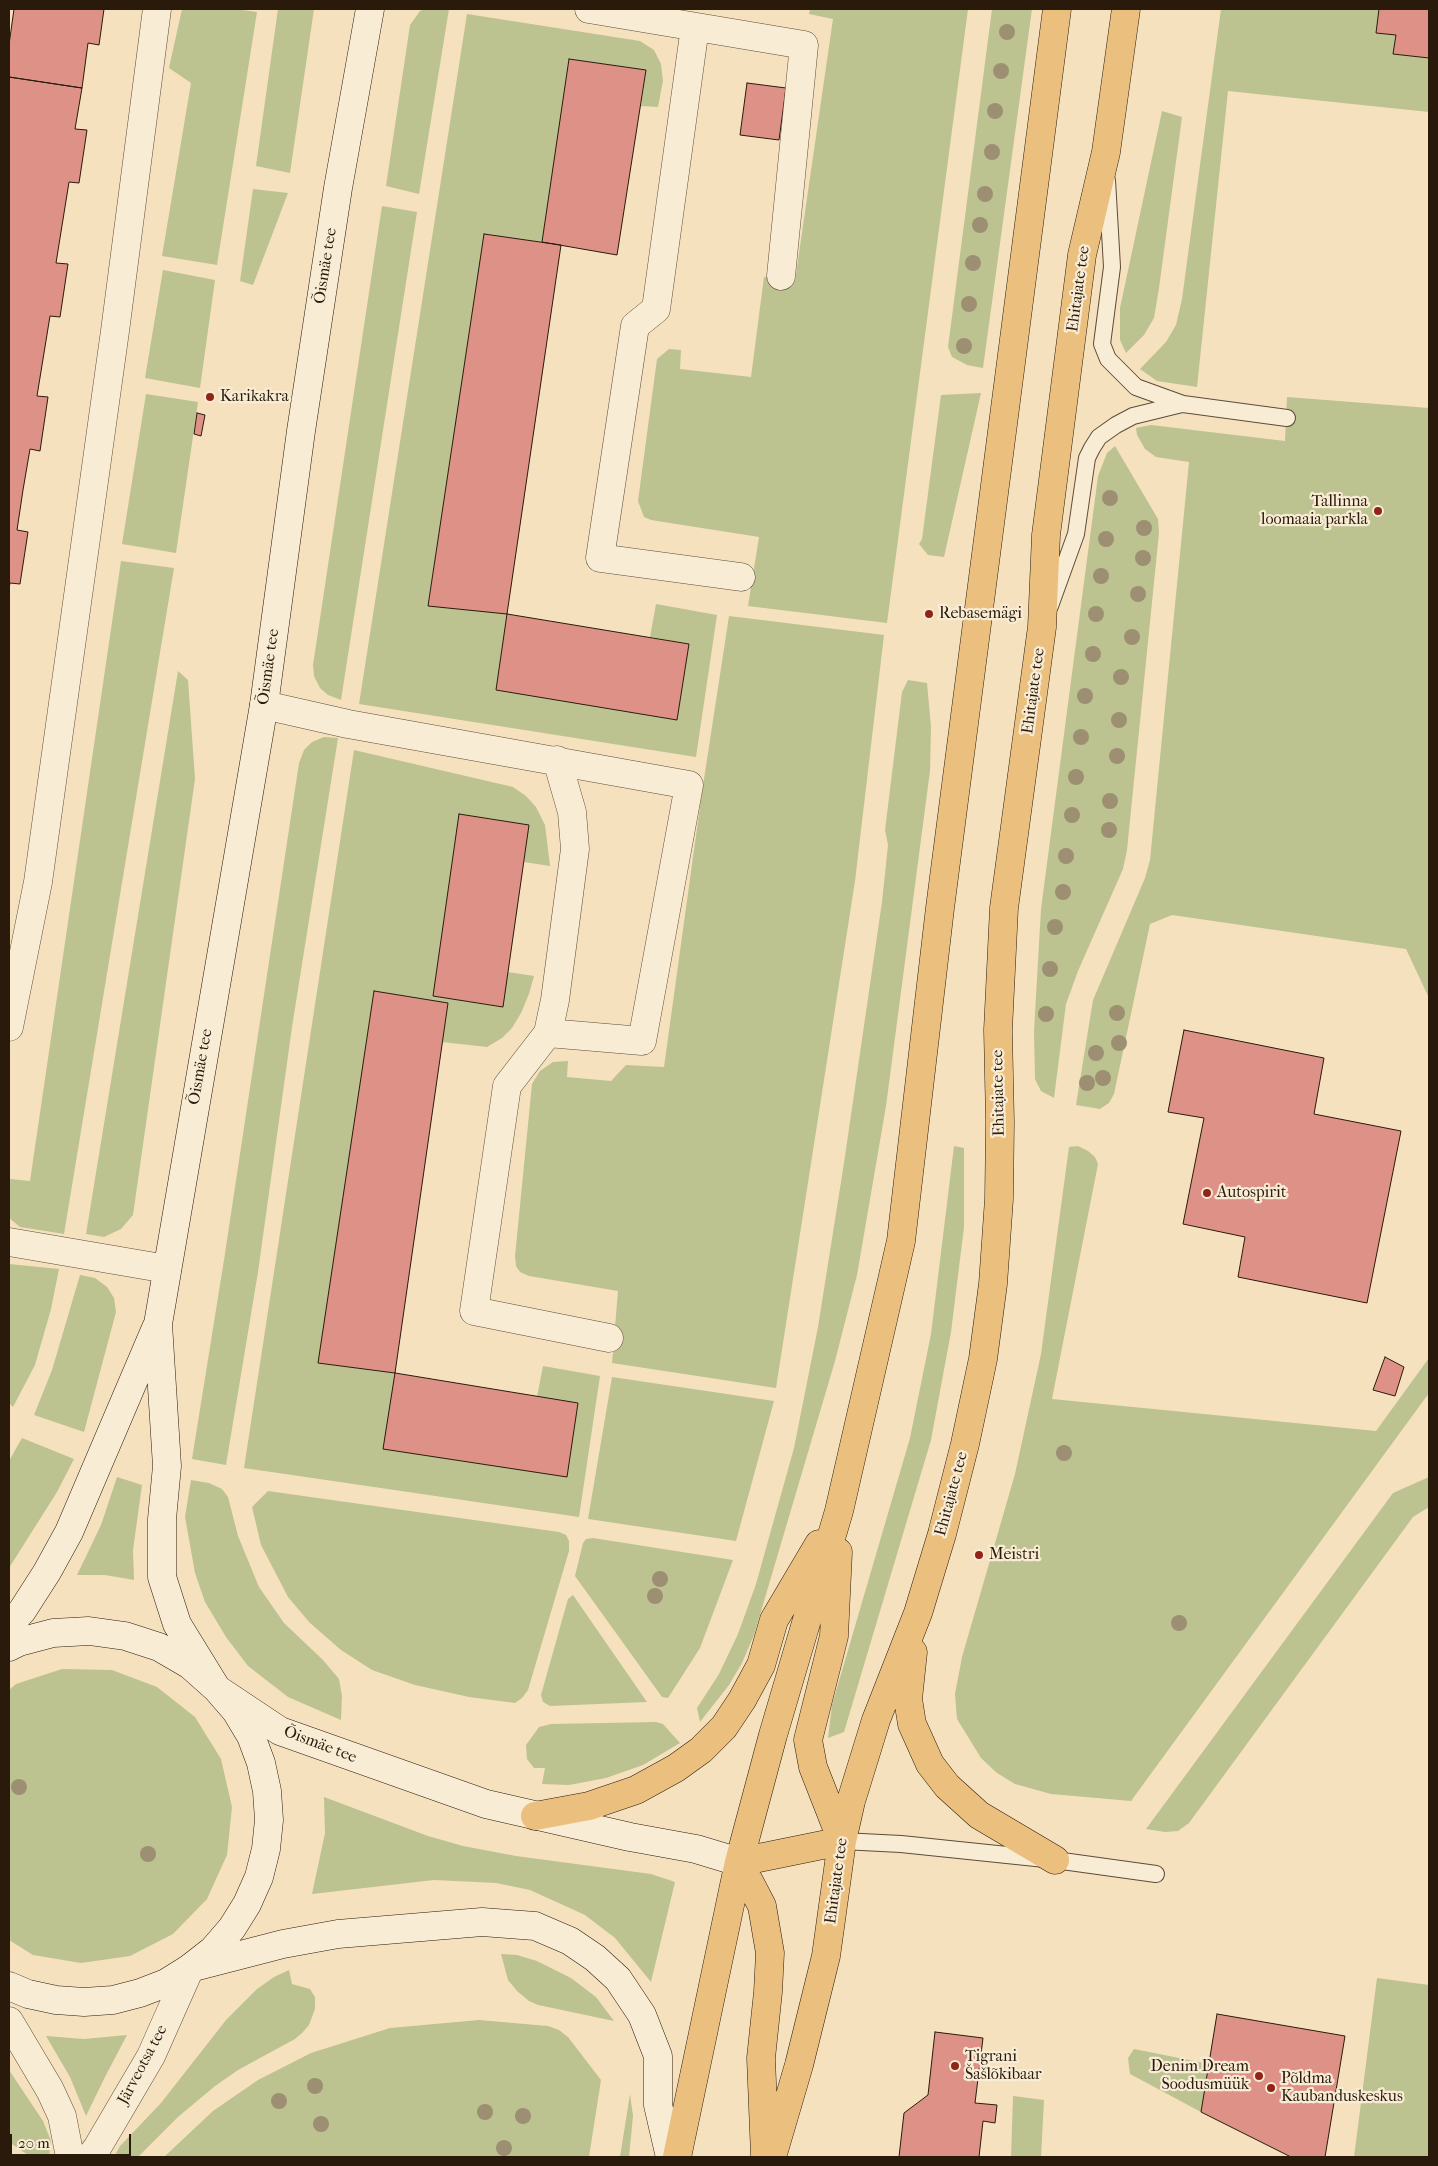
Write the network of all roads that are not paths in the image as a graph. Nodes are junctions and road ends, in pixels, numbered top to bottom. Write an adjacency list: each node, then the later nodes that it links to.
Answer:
1 (157, 9): 15 (street)
2 (370, 9): 13 (street, Õismäe tee)
3 (589, 9): 6 (street)
4 (1057, 9): 21 (main road)
5 (1126, 9): 7 (main road, Ehitajate tee)
6 (695, 27): 8 (street); 11 (street)
7 (1106, 152): 9 (lane); 12 (main road, Ehitajate tee)
8 (781, 276)
9 (1183, 404): 10 (lane); 12 (lane)
10 (1287, 418)
11 (741, 577)
12 (1042, 627): 22 (main road, Ehitajate tee)
13 (264, 705): 14 (street); 18 (street, Õismäe tee)
14 (557, 760): 16 (street); 16 (street)
15 (9, 1027)
16 (548, 1033): 20 (street)
17 (9, 1242): 18 (street)
18 (166, 1269): 19 (street, Õismäe tee)
19 (158, 1324): 23 (street, Õismäe tee); 25 (street, Õismäe tee)
20 (609, 1338)
21 (839, 1511): 26 (main road); 27 (main road); 29 (main road)
22 (918, 1613): 27 (main road, Ehitajate tee); 28 (main road)
23 (9, 1625)
24 (9, 1647): 25 (street)
25 (217, 1688): 26 (street, Õismäe tee); 31 (street)
26 (535, 1816): 29 (street, Õismäe tee)
27 (842, 1841): 28 (lane); 29 (main road); 39 (main road, Ehitajate tee)
28 (1055, 1860): 30 (lane)
29 (740, 1862): 37 (main road); 38 (main road)
30 (1156, 1874)
31 (190, 1968): 32 (street); 35 (street, Järveotsa tee); 36 (street)
32 (9, 1986)
33 (9, 2021): 34 (street)
34 (70, 2157)
35 (90, 2157)
36 (670, 2157)
37 (677, 2157)
38 (766, 2157)
39 (772, 2157)

